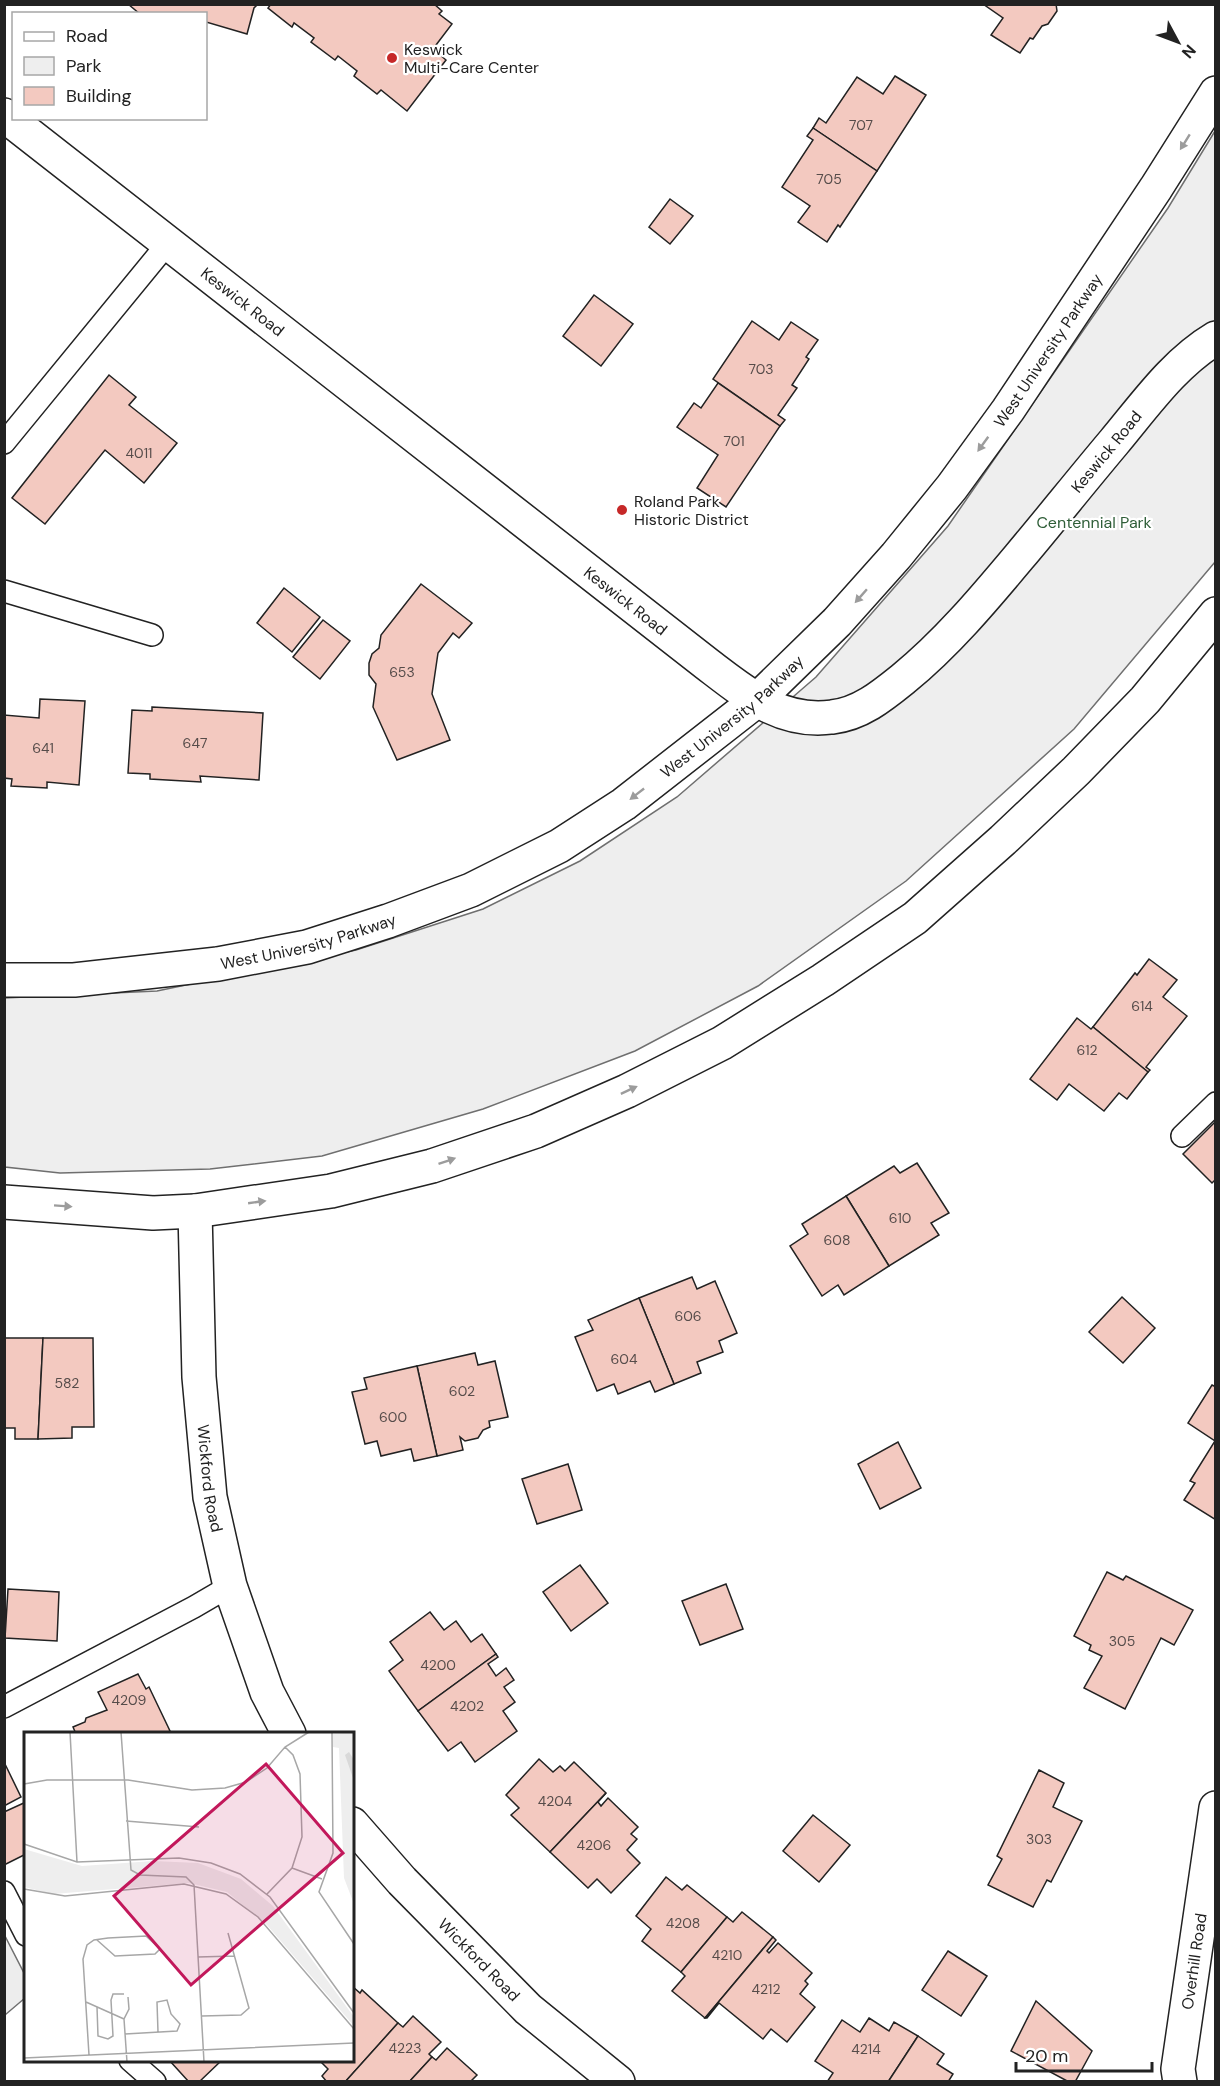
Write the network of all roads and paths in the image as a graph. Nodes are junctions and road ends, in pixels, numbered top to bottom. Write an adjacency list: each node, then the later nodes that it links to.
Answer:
1 (1215, 93): 9 (main road, West University Parkway, one-way to 9)
2 (4, 115): 3 (main road, Keswick Road)
3 (168, 243): 5 (lane); 9 (main road, Keswick Road)
4 (1215, 338): 9 (main road, Keswick Road)
5 (4, 443)
6 (4, 591): 8 (lane)
7 (1215, 614): 14 (main road, one-way to 7)
8 (152, 635)
9 (756, 701): 10 (main road, West University Parkway, one-way to 10)
10 (4, 980)
11 (1215, 1103): 12 (lane)
12 (1182, 1136)
13 (4, 1202): 14 (main road, one-way to 14)
14 (195, 1211): 15 (main road, Wickford Road)
15 (230, 1586): 16 (lane); 17 (main road, Wickford Road)
16 (4, 1707)
17 (288, 1732)
18 (1215, 1808): 25 (main road, Overhill Road)
19 (354, 1826): 24 (main road, Wickford Road)
20 (4, 1892): 21 (lane)
21 (24, 1931)
22 (131, 2062): 23 (lane)
23 (155, 2082)
24 (618, 2082)
25 (1180, 2082)

